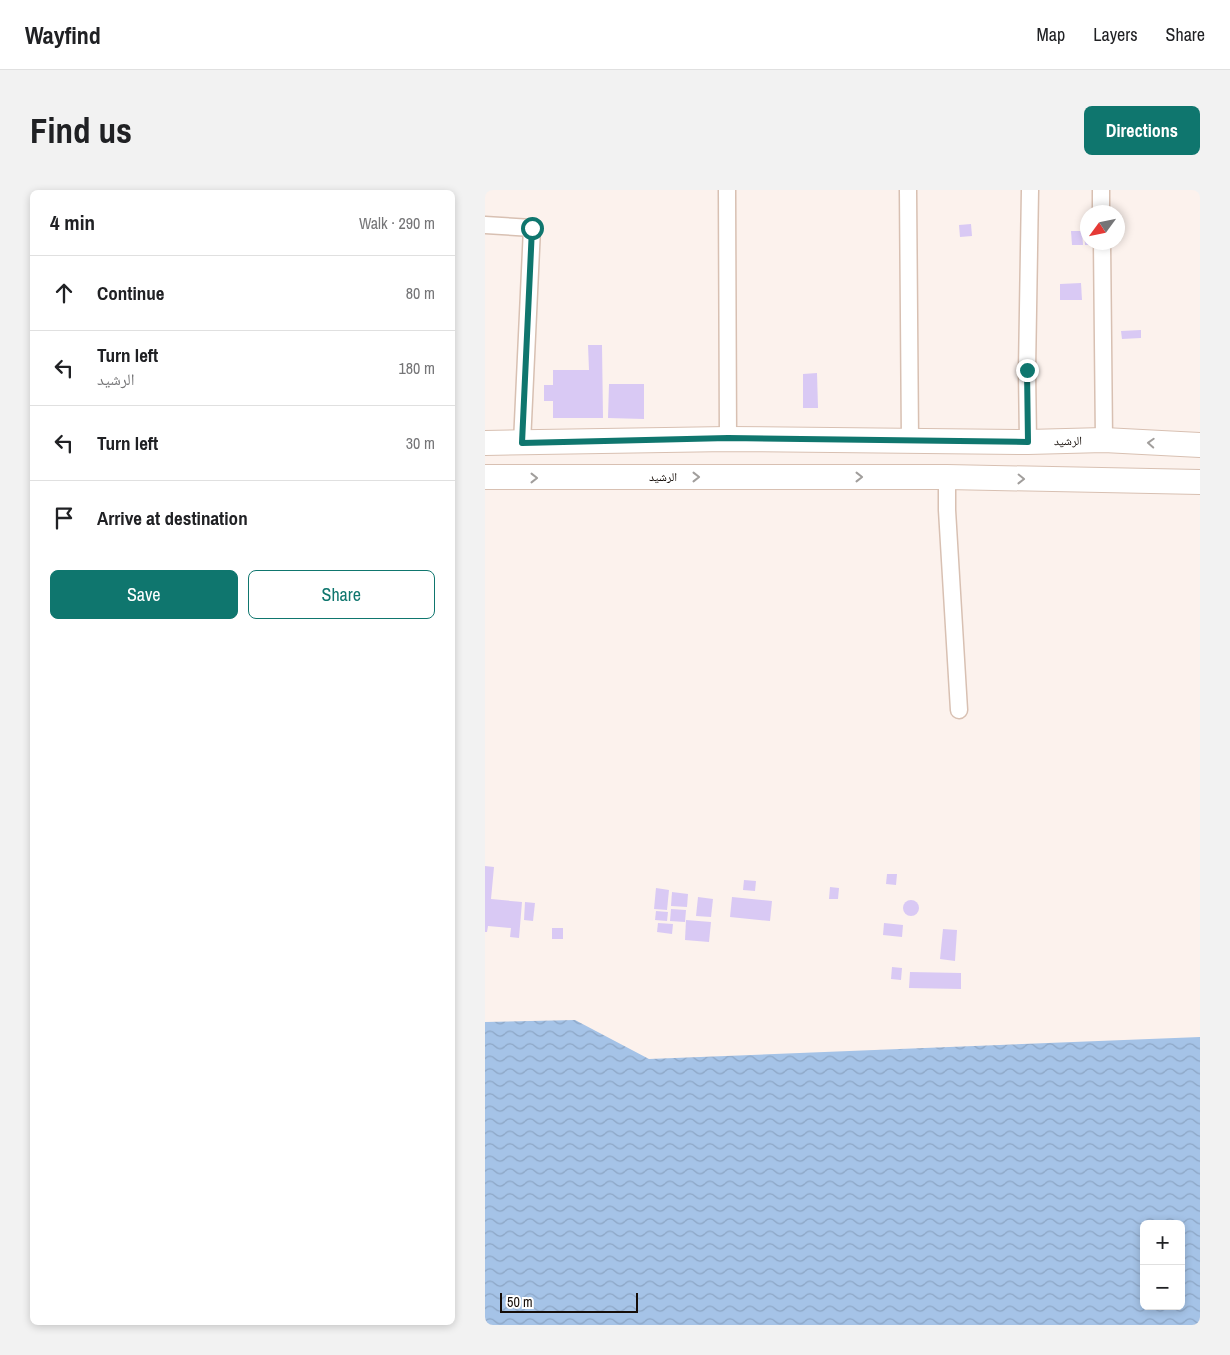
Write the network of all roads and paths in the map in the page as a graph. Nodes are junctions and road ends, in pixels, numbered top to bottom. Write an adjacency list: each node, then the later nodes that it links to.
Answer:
1 (727, 190): 8 (street)
2 (908, 190): 10 (street)
3 (1031, 190): 11 (street)
4 (1101, 190): 5 (street)
5 (1101, 205)
6 (485, 225): 13 (street)
7 (1102, 250): 9 (street)
8 (728, 438): 10 (main road, الرشيد); 13 (main road, الرشيد)
9 (1104, 440): 11 (main road, الرشيد); 14 (main road, الرشيد, one-way to 9)
10 (910, 441): 11 (main road, الرشيد)
11 (1028, 442)
12 (485, 443): 13 (main road, الرشيد)
13 (522, 443)
14 (1200, 445)
15 (485, 477): 16 (main road, الرشيد, one-way to 16)
16 (947, 477): 17 (main road, الرشيد, one-way to 17); 18 (street)
17 (1200, 482)
18 (959, 710)

